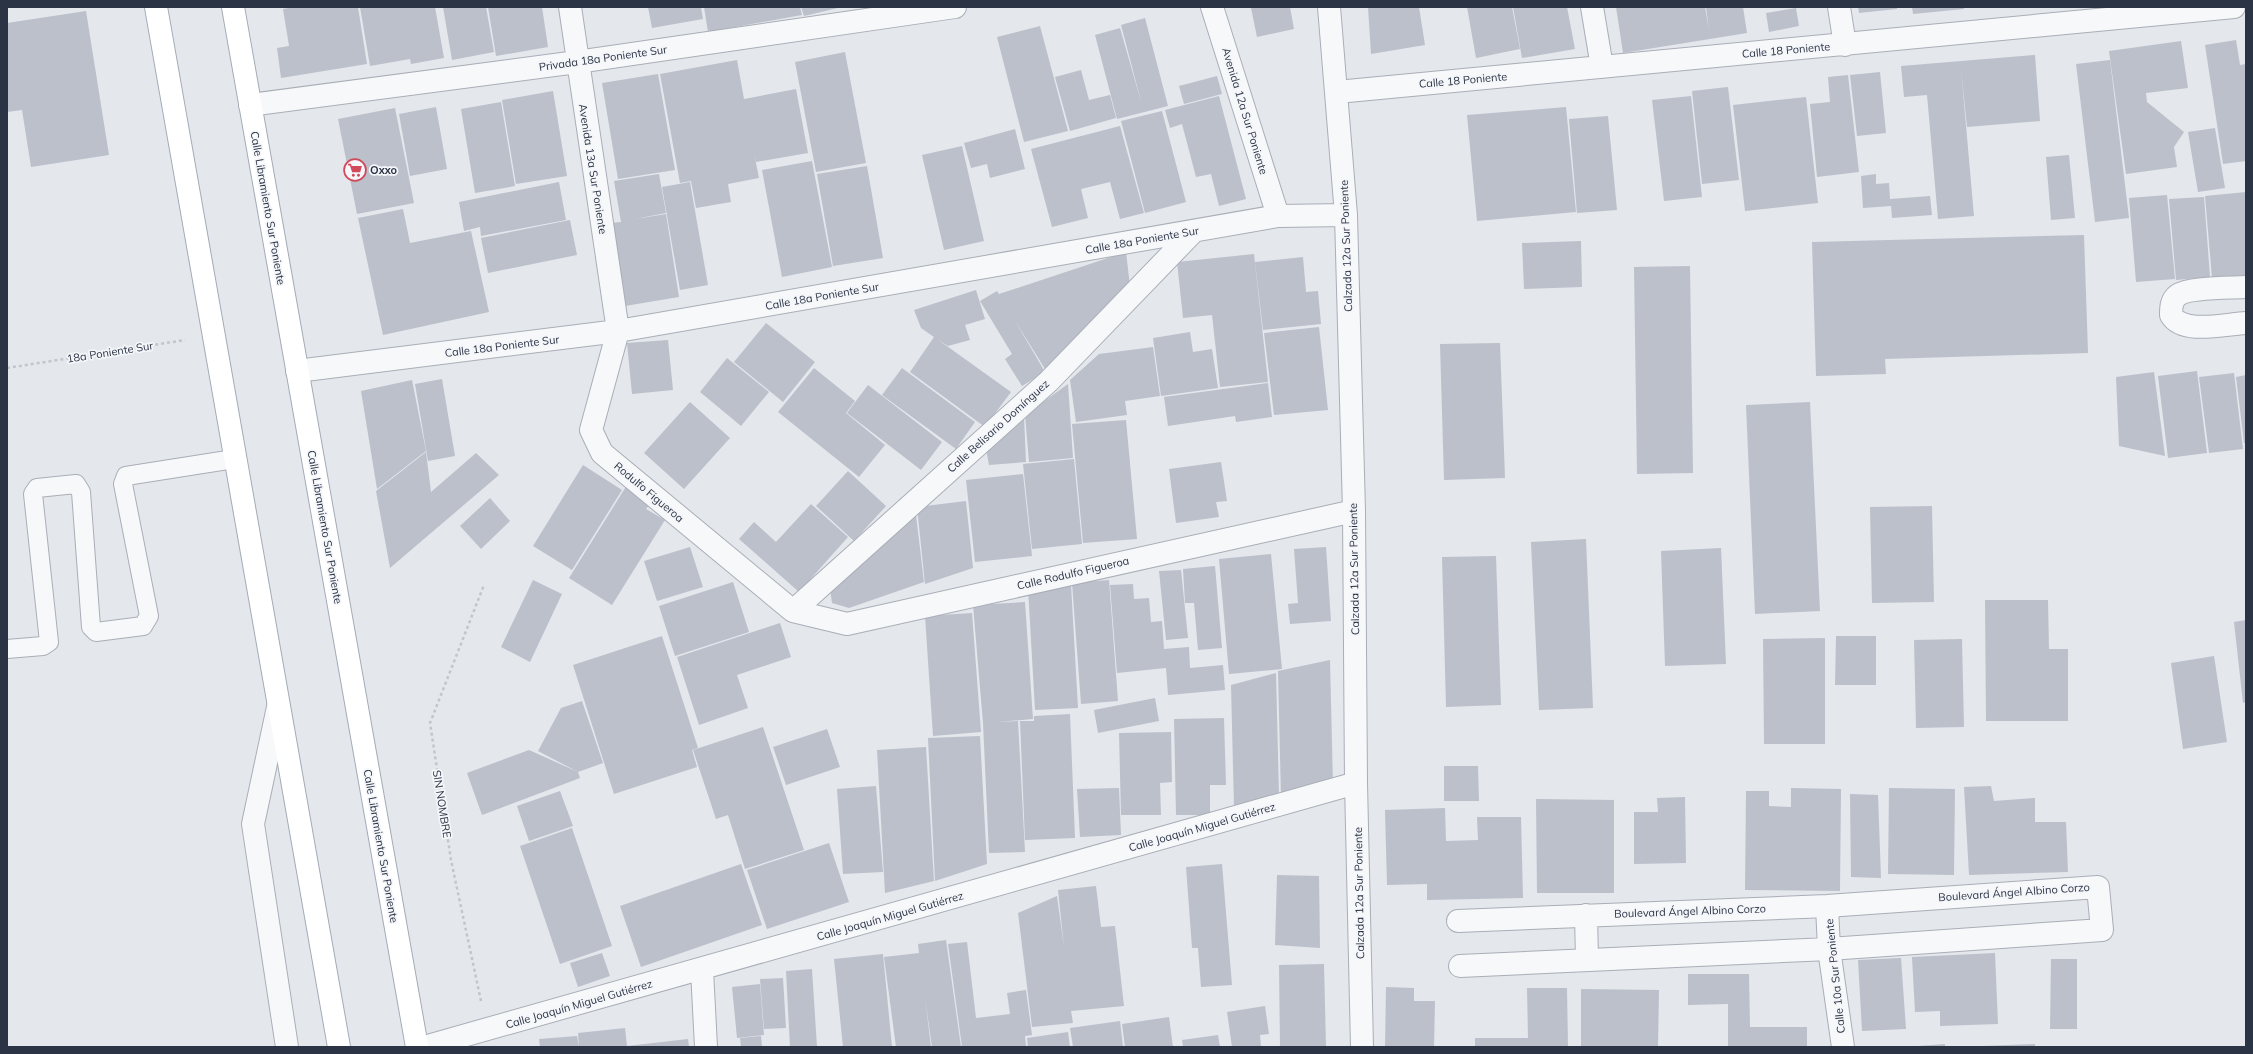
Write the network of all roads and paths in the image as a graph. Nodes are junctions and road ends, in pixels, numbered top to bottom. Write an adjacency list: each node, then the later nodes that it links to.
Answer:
1 (156, 7): 21 (main road)
2 (234, 7): 14 (main road, Calle Libramiento Sur Poniente)
3 (570, 7): 11 (street, Avenida 13a Sur Poniente)
4 (956, 7): 11 (street, Privada 18a Poniente Sur)
5 (1212, 7): 16 (street, Avenida 12a Sur Poniente)
6 (1329, 7): 13 (street, Calzada 12a Sur Poniente)
7 (1592, 7): 12 (street)
8 (1839, 7): 10 (street)
9 (2234, 7): 10 (street, Calle 18 Poniente)
10 (1845, 45): 12 (street, Calle 18 Poniente)
11 (577, 62): 14 (street, Privada 18a Poniente Sur); 20 (street, Avenida 13a Sur Poniente)
12 (1602, 67): 13 (street, Calle 18 Poniente)
13 (1337, 92): 15 (street, Calzada 12a Sur Poniente)
14 (250, 105): 23 (main road, Calle Libramiento Sur Poniente)
15 (1346, 215): 16 (street, Calle 18a Poniente Sur); 25 (street, Calzada 12a Sur Poniente)
16 (1278, 216): 17 (street, Calle 18a Poniente Sur)
17 (1194, 231): 20 (street, Calle 18a Poniente Sur); 27 (street, Calle Belisario Domínguez)
18 (2246, 287): 19 (street)
19 (2246, 322)
20 (618, 332): 23 (street, Calle 18a Poniente Sur); 27 (street, Rodulfo Figueroa)
21 (213, 335): 22 (path, 18a Poniente Sur); 24 (main road)
22 (7, 368)
23 (297, 371): 41 (main road, Calle Libramiento Sur Poniente)
24 (234, 459): 28 (lane); 29 (main road)
25 (1354, 511): 27 (street, Calle Rodulfo Figueroa); 30 (street, Calzada 12a Sur Poniente)
26 (484, 585): 38 (path, SIN NOMBRE)
27 (793, 612)
28 (7, 649)
29 (278, 707): 39 (street); 40 (main road)
30 (1356, 783): 37 (street, Calle Joaquín Miguel Gutiérrez); 44 (street, Calzada 12a Sur Poniente)
31 (1827, 906): 32 (street, Boulevard Ángel Albino Corzo); 34 (street, Calle 10a Sur Poniente); 34 (street, Boulevard Ángel Albino Corzo)
32 (1586, 915): 33 (street, Boulevard Ángel Albino Corzo); 35 (street)
33 (1458, 921)
34 (1829, 949): 35 (street, Boulevard Ángel Albino Corzo); 45 (street, Calle 10a Sur Poniente)
35 (1587, 960): 36 (street, Boulevard Ángel Albino Corzo)
36 (1460, 966)
37 (702, 970): 38 (street, Calle Joaquín Miguel Gutiérrez); 43 (street)
38 (487, 1029): 42 (street, Calle Joaquín Miguel Gutiérrez)
39 (287, 1047)
40 (338, 1047)
41 (417, 1047)
42 (424, 1047)
43 (706, 1047)
44 (1362, 1047)
45 (1843, 1047)

